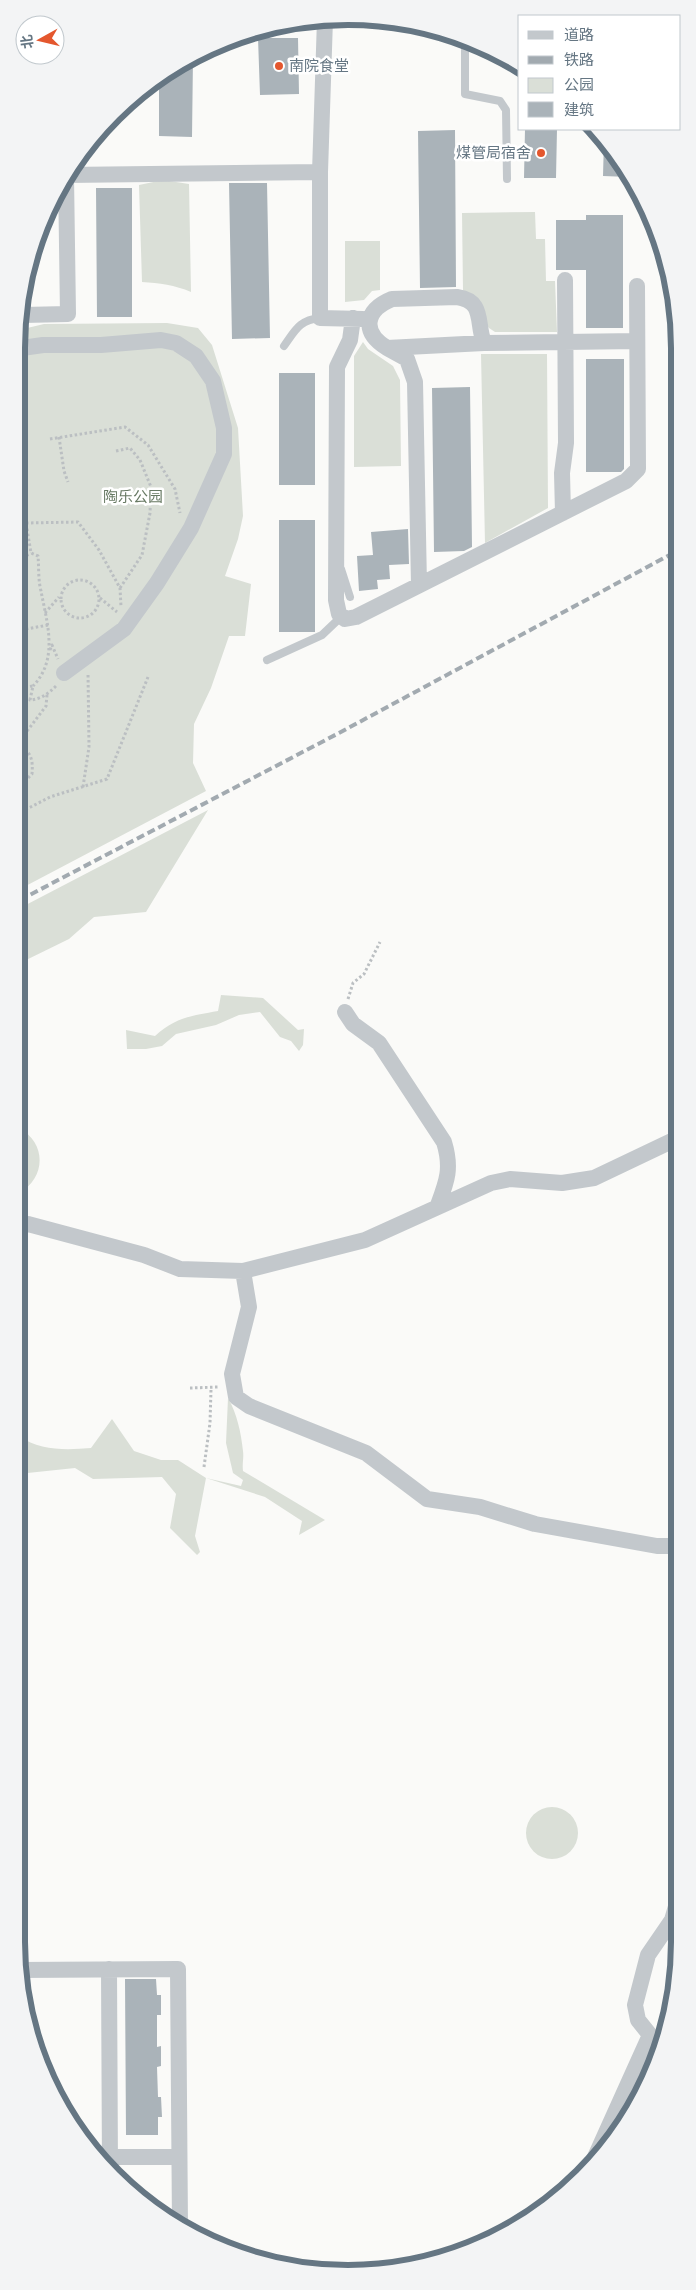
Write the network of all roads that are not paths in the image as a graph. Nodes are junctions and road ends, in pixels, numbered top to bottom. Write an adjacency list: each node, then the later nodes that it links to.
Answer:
1 (325, 26): 4 (street)
2 (317, 27): 4 (street)
3 (465, 47): 6 (lane)
4 (320, 172): 5 (street); 11 (street)
5 (75, 175)
6 (506, 179)
7 (66, 189): 10 (street)
8 (565, 280): 14 (street)
9 (637, 286): 13 (street)
10 (27, 315)
11 (320, 318): 12 (street); 16 (lane)
12 (361, 319): 15 (street); 18 (street); 20 (street)
13 (637, 341): 14 (street); 19 (street)
14 (566, 342): 15 (street); 19 (street)
15 (484, 343): 18 (street)
16 (284, 346)
17 (25, 348): 25 (street)
18 (387, 348): 21 (street)
19 (562, 513): 21 (street)
20 (336, 561): 22 (lane); 23 (street)
21 (419, 585): 23 (street)
22 (350, 597)
23 (342, 616): 24 (lane)
24 (267, 660)
25 (64, 673)
26 (345, 1012): 28 (street)
27 (671, 1141): 28 (street)
28 (438, 1205): 30 (street)
29 (25, 1225): 30 (street)
30 (243, 1271): 31 (street)
31 (671, 1546)
32 (671, 1921): 35 (street)
33 (109, 1969): 34 (street); 38 (street); 39 (street)
34 (27, 1970)
35 (658, 2035)
36 (656, 2038): 37 (street)
37 (605, 2138)
38 (179, 2157): 40 (street); 41 (street)
39 (110, 2160)
40 (114, 2164)
41 (180, 2218)

